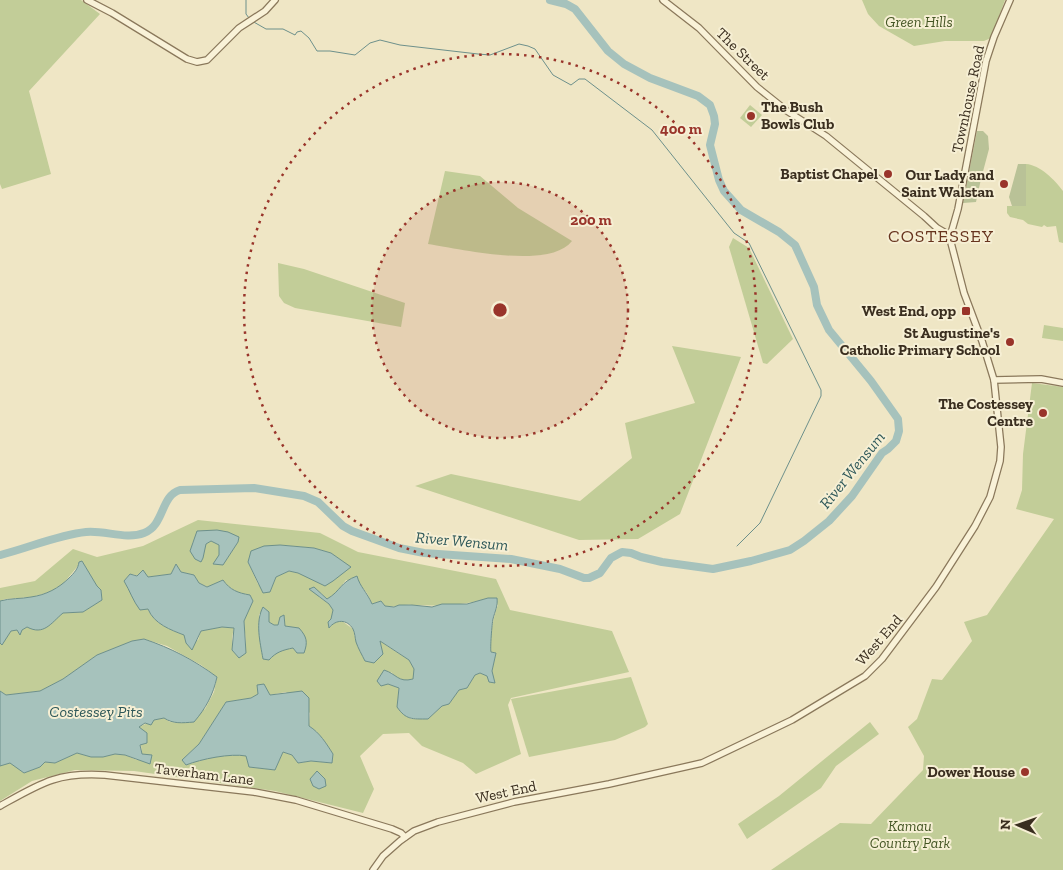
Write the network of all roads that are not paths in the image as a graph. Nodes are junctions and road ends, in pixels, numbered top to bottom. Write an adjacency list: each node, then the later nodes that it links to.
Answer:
1 (87, 0): 2 (street)
2 (276, 0)
3 (663, 0): 5 (street, The Street)
4 (1010, 0): 5 (street, Townhouse Road)
5 (949, 235): 6 (street, West End)
6 (994, 380): 7 (street); 9 (street, West End)
7 (1063, 383)
8 (0, 806): 9 (street, Taverham Lane)
9 (405, 837): 10 (street, West End)
10 (373, 870)

